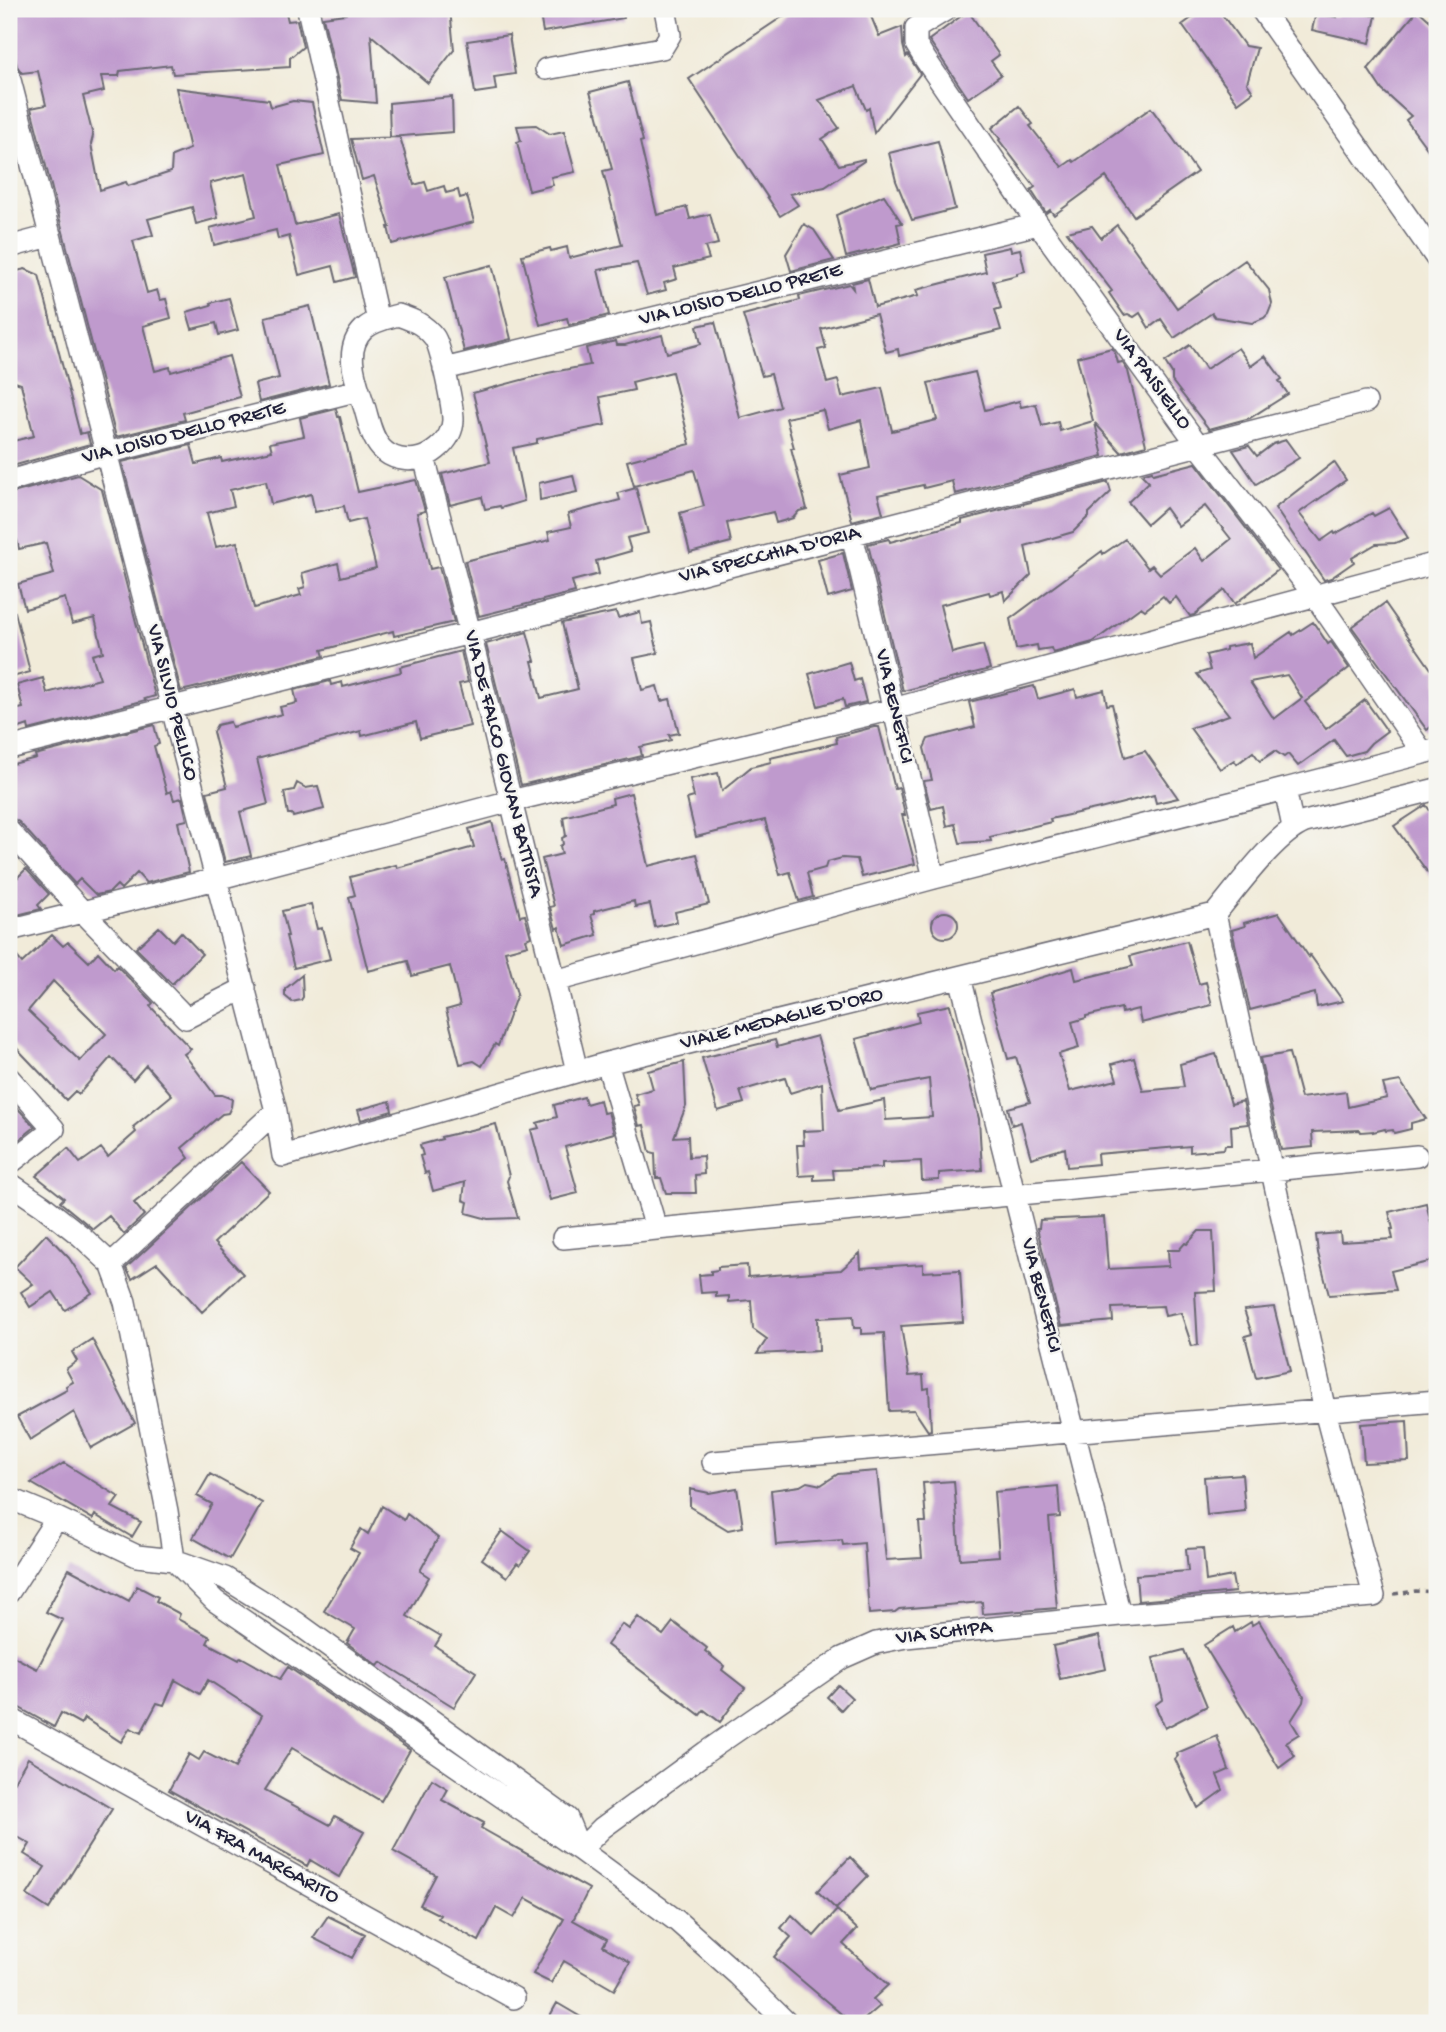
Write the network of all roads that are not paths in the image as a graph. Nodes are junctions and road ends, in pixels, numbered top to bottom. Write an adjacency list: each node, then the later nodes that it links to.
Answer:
1 (308, 9): 11 (street)
2 (665, 9): 5 (street)
3 (947, 9): 7 (street, VIA PAISIELLO)
4 (1261, 9): 10 (street)
5 (546, 69)
6 (9, 76): 8 (street, VIA SILVIO PELLICO)
7 (1038, 224): 12 (street, VIA LOISIO DELLO PRETE); 15 (street, VIA PAISIELLO)
8 (50, 236): 9 (street); 16 (street, VIA SILVIO PELLICO)
9 (9, 247)
10 (1437, 259)
11 (379, 321): 12 (street); 13 (street)
12 (444, 369): 17 (street)
13 (359, 390): 16 (street, VIA LOISIO DELLO PRETE); 17 (street)
14 (1366, 402): 15 (street, VIA SPECCHIA D'ORIA)
15 (1198, 445): 19 (street, VIA SPECCHIA D'ORIA); 21 (street, VIA PAISIELLO)
16 (106, 453): 18 (street, VIA LOISIO DELLO PRETE); 23 (street, VIA SILVIO PELLICO)
17 (424, 457): 22 (street, VIA DE FALCO GIOVAN BATTISTA)
18 (9, 481)
19 (852, 535): 22 (street, VIA SPECCHIA D'ORIA); 24 (street, VIA BENEFICI)
20 (1437, 563): 21 (street)
21 (1315, 596): 24 (street); 26 (street, VIA PAISIELLO)
22 (470, 633): 23 (street, VIA SPECCHIA D'ORIA); 29 (street, VIA DE FALCO GIOVAN BATTISTA)
23 (172, 706): 25 (street, VIA SPECCHIA D'ORIA); 33 (street, VIA SILVIO PELLICO)
24 (893, 709): 29 (street); 32 (street, VIA BENEFICI)
25 (9, 748)
26 (1430, 752): 27 (street)
27 (1285, 789): 30 (street); 32 (street)
28 (1437, 789): 30 (street)
29 (511, 801): 33 (street); 38 (street, VIA DE FALCO GIOVAN BATTISTA)
30 (1293, 827): 35 (street)
31 (9, 831): 34 (street)
32 (933, 878): 38 (street)
33 (216, 879): 34 (street); 39 (street, VIA SILVIO PELLICO)
34 (83, 912): 36 (street); 39 (street)
35 (1215, 914): 37 (street, VIALE MEDAGLIE D'ORO); 46 (street)
36 (9, 930)
37 (960, 977): 40 (street, VIALE MEDAGLIE D'ORO); 48 (street, VIA BENEFICI)
38 (555, 981): 41 (street, VIA DE FALCO GIOVAN BATTISTA)
39 (245, 988): 43 (street, VIA SILVIO PELLICO)
40 (607, 1063): 41 (street, VIALE MEDAGLIE D'ORO); 49 (street)
41 (577, 1071): 43 (street, VIALE MEDAGLIE D'ORO)
42 (9, 1078): 45 (street)
43 (276, 1111): 51 (street)
44 (1417, 1156): 46 (street)
45 (9, 1164)
46 (1273, 1170): 48 (street); 53 (street)
47 (9, 1183): 51 (street)
48 (1015, 1195): 49 (street); 54 (street, VIA BENEFICI)
49 (656, 1228): 50 (street)
50 (563, 1238)
51 (111, 1264): 58 (street)
52 (1437, 1401): 53 (street)
53 (1325, 1411): 54 (street); 60 (street, VIA SCHIPA)
54 (1074, 1431): 55 (street); 60 (street, VIA BENEFICI)
55 (713, 1462)
56 (9, 1498): 57 (street)
57 (57, 1518): 58 (street); 59 (street)
58 (174, 1560): 62 (street)
59 (9, 1592)
60 (1120, 1615): 62 (street, VIA SCHIPA)
61 (9, 1718): 63 (street, VIA FRA MARGARITO)
62 (580, 1850): 64 (street)
63 (514, 1998)
64 (787, 2023)

